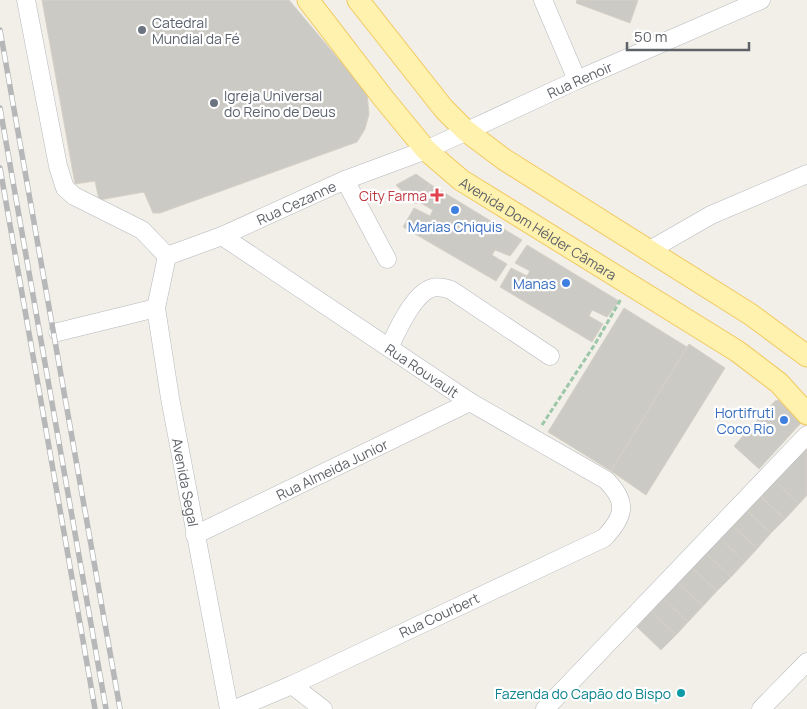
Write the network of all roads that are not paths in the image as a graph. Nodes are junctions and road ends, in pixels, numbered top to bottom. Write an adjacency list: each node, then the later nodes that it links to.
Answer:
1 (26, 0): 14 (street)
2 (308, 0): 9 (main road, Avenida Dom Hélder Câmara)
3 (358, 0): 8 (main road)
4 (543, 0): 7 (street)
5 (761, 0): 6 (street, Rua Renoir)
6 (742, 4): 7 (street, Rua Renoir)
7 (577, 80): 8 (street, Rua Renoir)
8 (465, 130): 9 (street, Rua Renoir); 13 (main road)
9 (426, 150): 11 (street, Rua Cezanne); 22 (main road, Avenida Dom Hélder Câmara)
10 (807, 174): 13 (street)
11 (345, 180): 12 (street, Rua Cezanne); 15 (street)
12 (222, 236): 14 (street, Rua Cezanne); 18 (street, Rua Rouvault)
13 (650, 250): 20 (main road)
14 (167, 256): 16 (street, Avenida Segal)
15 (387, 259)
16 (156, 308): 17 (street); 25 (street, Avenida Segal)
17 (58, 332)
18 (389, 348): 19 (street); 21 (street, Rua Rouvault)
19 (550, 356)
20 (807, 356)
21 (470, 402): 24 (street, Rua Rouvault); 25 (street, Rua Almeida Junior)
22 (807, 414)
23 (807, 435): 31 (street)
24 (621, 500): 27 (street, Rua Courbert)
25 (195, 535): 28 (street, Avenida Segal)
26 (807, 662): 32 (street)
27 (292, 684): 29 (street, Rua Courbert); 30 (street)
28 (229, 709)
29 (235, 709)
30 (323, 709)
31 (544, 709)
32 (761, 709)

